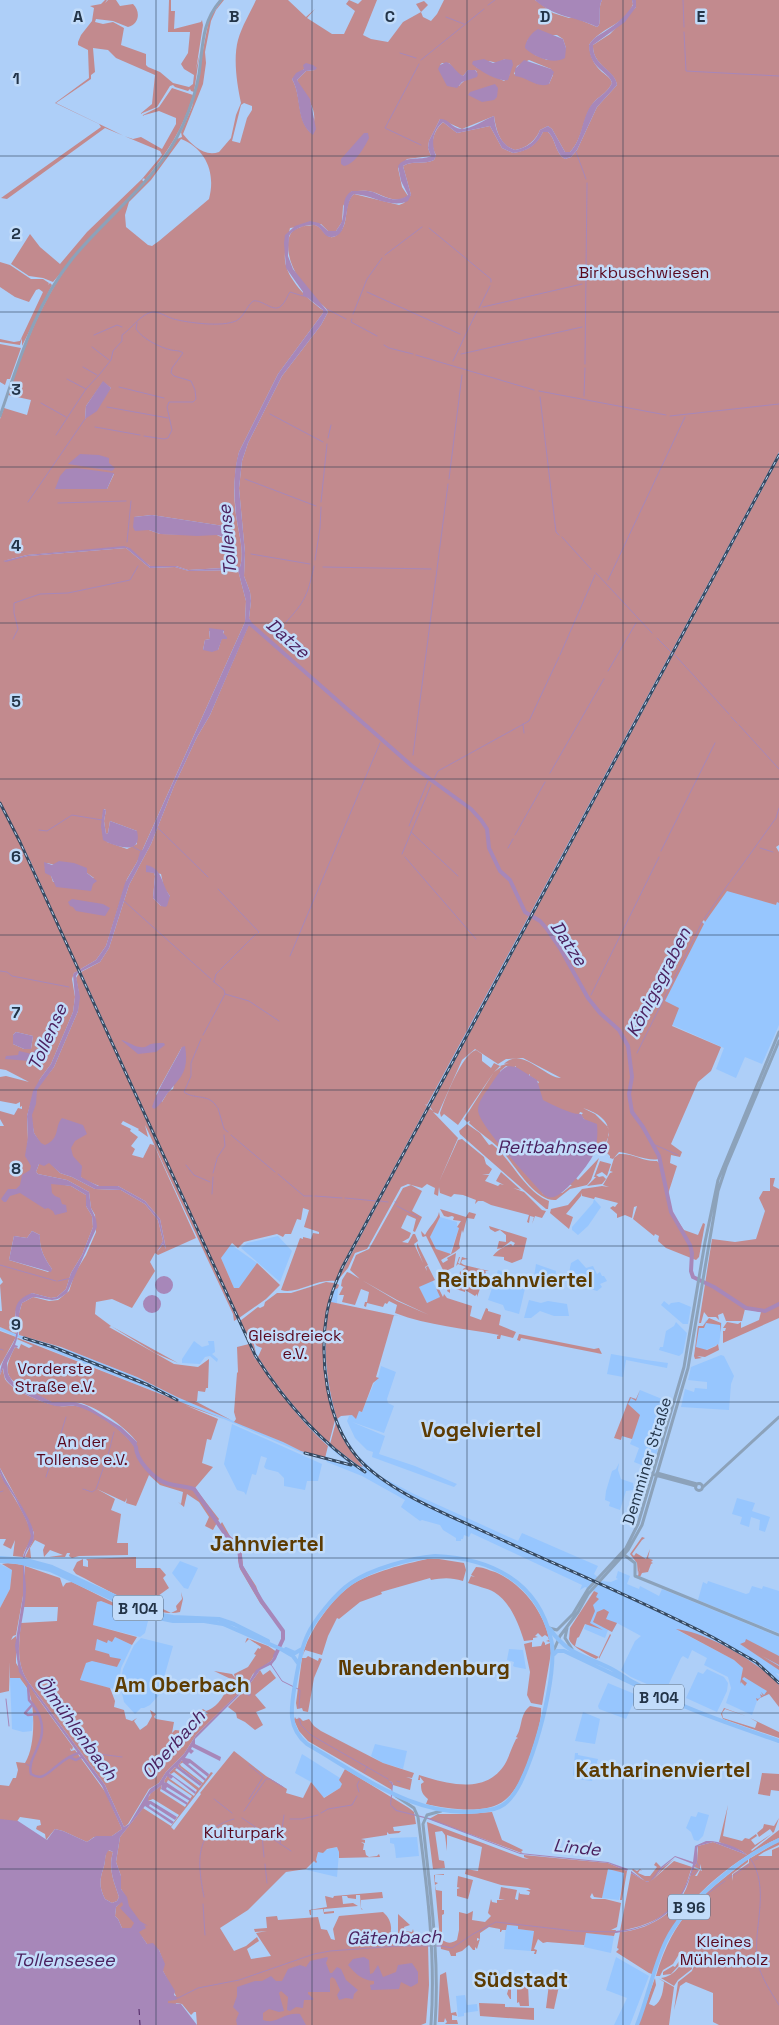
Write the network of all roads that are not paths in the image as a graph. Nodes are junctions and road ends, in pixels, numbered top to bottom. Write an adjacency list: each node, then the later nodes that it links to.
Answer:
1 (221, 0): 2 (main road)
2 (0, 416)
3 (779, 1032): 5 (main road, Demminer Straße)
4 (779, 1041): 5 (main road, Demminer Straße)
5 (704, 1265): 7 (main road, Demminer Straße)
6 (779, 1417): 7 (main road)
7 (655, 1474): 9 (main road, Demminer Straße); 10 (main road, Demminer Straße)
8 (643, 1533): 9 (main road)
9 (636, 1536): 10 (main road, Demminer Straße)
10 (624, 1554): 12 (main road, Demminer Straße); 15 (main road)
11 (0, 1560): 17 (main road, B 104)
12 (589, 1590): 13 (main road, Demminer Straße); 14 (main road, Demminer Straße)
13 (569, 1624): 16 (main road, Demminer Straße); 19 (main road)
14 (548, 1626): 16 (main road, B 104); 18 (main road, B 104); 20 (main road, B 104)
15 (779, 1635)
16 (558, 1640): 19 (main road, B 104); 20 (main road, Demminer Straße)
17 (280, 1647): 18 (main road, B 104); 21 (main road, B 104)
18 (302, 1649): 21 (main road, B 104)
19 (574, 1652): 22 (main road, B 104)
20 (553, 1655): 22 (main road, B 104); 25 (main road, B 104)
21 (299, 1665): 24 (main road, B 104)
22 (600, 1665): 23 (main road, B 104)
23 (779, 1742)
24 (393, 1794): 25 (main road, B 104); 27 (main road)
25 (444, 1810): 27 (main road)
26 (779, 1840): 29 (main road, B 96)
27 (434, 1944): 28 (main road)
28 (433, 2025)
29 (637, 2025)

